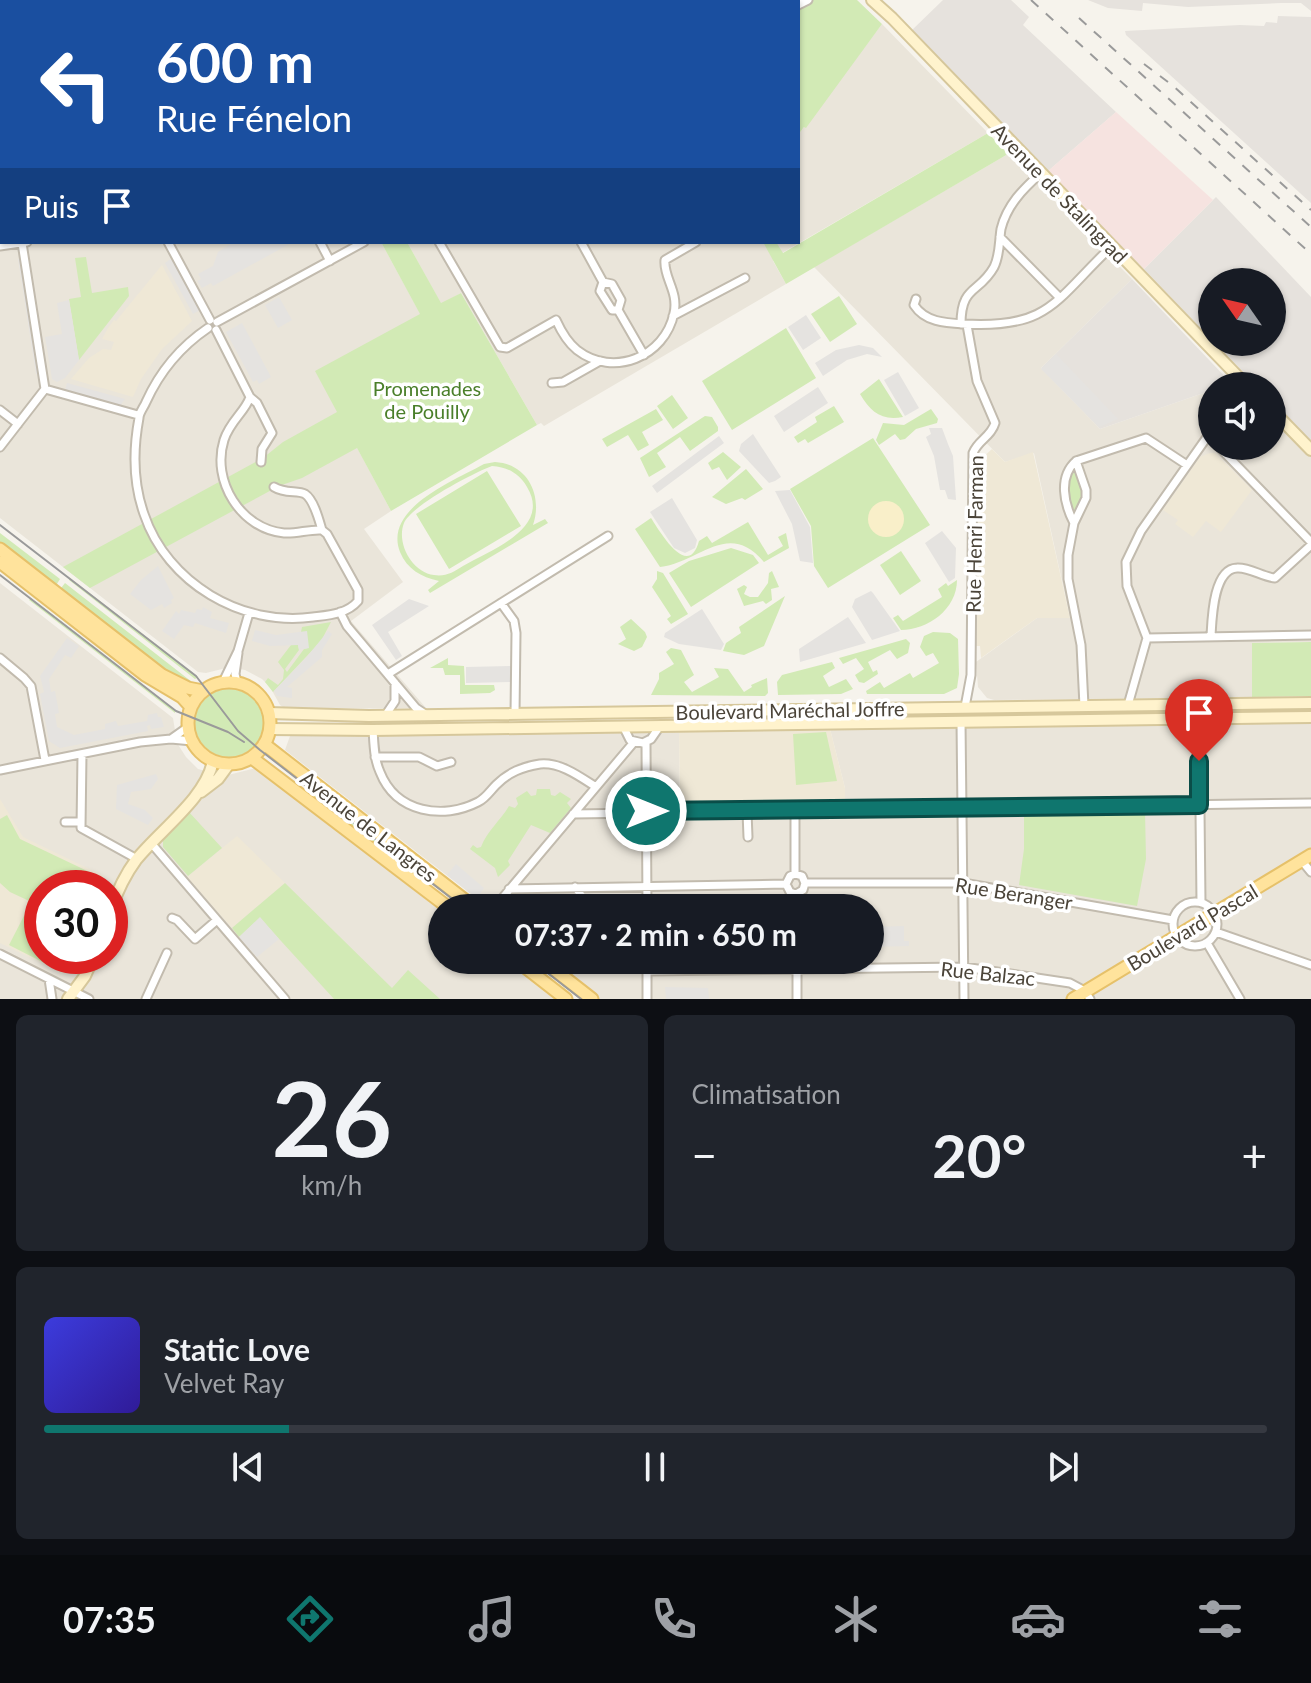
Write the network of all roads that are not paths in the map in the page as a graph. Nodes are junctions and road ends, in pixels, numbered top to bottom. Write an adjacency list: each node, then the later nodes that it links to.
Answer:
1 (872, 0): 2 (main road, Avenue de Stalingrad)
2 (1041, 173): 3 (street); 11 (main road, Avenue de Stalingrad)
3 (1000, 237): 15 (street); 19 (street)
4 (24, 244): 25 (street)
5 (169, 244): 20 (street)
6 (321, 244): 12 (street)
7 (360, 244): 12 (street)
8 (440, 244): 22 (street)
9 (582, 244): 14 (street)
10 (693, 244): 18 (street)
11 (1111, 247): 15 (street); 23 (main road, Avenue de Stalingrad)
12 (330, 261): 20 (street)
13 (745, 278): 18 (street)
14 (603, 282): 17 (street); 17 (street)
15 (1060, 298): 19 (street)
16 (916, 299): 19 (street)
17 (618, 310): 21 (street)
18 (673, 316): 21 (street)
19 (964, 324): 63 (street, Rue Henri Farman)
20 (213, 325): 26 (street); 28 (street)
21 (644, 355): 22 (street)
22 (600, 361): 24 (street)
23 (1232, 372)
24 (552, 383)
25 (45, 389): 28 (street); 29 (street)
26 (250, 397): 36 (street); 40 (street)
27 (0, 410): 29 (street)
28 (138, 415): 47 (street)
29 (18, 424): 31 (street)
30 (1286, 424): 32 (main road)
31 (0, 447)
32 (1311, 450)
33 (1198, 451): 37 (street)
34 (1231, 460): 42 (street)
35 (1076, 461): 37 (street); 39 (street); 39 (street)
36 (261, 462)
37 (1187, 465): 50 (street)
38 (274, 487): 40 (street)
39 (1074, 523): 61 (street)
40 (322, 530): 46 (street)
41 (608, 536): 45 (street)
42 (1311, 543): 49 (street)
43 (0, 549): 57 (main road)
44 (0, 562): 62 (main road)
45 (501, 603): 53 (street); 68 (street)
46 (340, 612): 47 (street); 53 (street)
47 (249, 613): 51 (street)
48 (1311, 635): 49 (street)
49 (1211, 636): 50 (street)
50 (1147, 638): 59 (street)
51 (238, 651): 54 (street); 55 (street)
52 (0, 658): 90 (street)
53 (388, 674): 56 (street)
54 (223, 682): 55 (main road); 57 (main road)
55 (237, 682): 66 (main road)
56 (395, 683): 69 (street); 71 (street)
57 (203, 691): 62 (main road)
58 (1311, 703): 60 (main road, Boulevard Maréchal Joffre)
59 (1128, 705): 60 (main road, Boulevard Maréchal Joffre); 61 (main road, Boulevard Maréchal Joffre); 75 (main road)
60 (1162, 705): 73 (main road)
61 (1084, 706): 63 (main road, Boulevard Maréchal Joffre)
62 (191, 707): 79 (main road)
63 (965, 707): 64 (main road, Boulevard Maréchal Joffre); 74 (main road)
64 (809, 710): 65 (main road, Boulevard Maréchal Joffre); 76 (main road)
65 (651, 712): 67 (main road, Boulevard Maréchal Joffre); 78 (main road)
66 (269, 713): 70 (main road, Boulevard Maréchal Joffre); 80 (main road)
67 (628, 713): 68 (main road, Boulevard Maréchal Joffre); 77 (main road)
68 (515, 714): 69 (main road, Boulevard Maréchal Joffre)
69 (429, 715): 71 (main road, Boulevard Maréchal Joffre)
70 (373, 716): 71 (main road, Boulevard Maréchal Joffre); 81 (main road)
71 (385, 716)
72 (1311, 717): 73 (main road, Boulevard Maréchal Joffre)
73 (1199, 718): 75 (main road, Boulevard Maréchal Joffre); 98 (street)
74 (961, 721): 75 (main road, Boulevard Maréchal Joffre); 76 (main road, Boulevard Maréchal Joffre); 99 (street)
75 (1136, 721)
76 (809, 724): 78 (main road, Boulevard Maréchal Joffre)
77 (623, 726): 78 (main road, Boulevard Maréchal Joffre); 81 (main road, Boulevard Maréchal Joffre); 84 (street)
78 (660, 726): 85 (street, Boulevard Maréchal Joffre)
79 (188, 727): 82 (street); 83 (main road)
80 (270, 729): 81 (main road, Boulevard Maréchal Joffre); 86 (main road)
81 (373, 730): 88 (street)
82 (171, 739): 83 (street); 87 (street)
83 (192, 741): 91 (main road)
84 (634, 742): 85 (street); 95 (street)
85 (646, 743): 100 (street)
86 (264, 744): 89 (main road); 120 (main road, Avenue de Langres)
87 (82, 754): 90 (street); 105 (street)
88 (375, 757): 92 (street); 95 (street)
89 (252, 758): 93 (main road); 119 (main road, Avenue de Langres)
90 (45, 760): 94 (street)
91 (213, 761): 93 (main road); 96 (main road)
92 (451, 762)
93 (229, 764): 96 (main road)
94 (0, 770)
95 (596, 787): 103 (street)
96 (193, 798): 107 (main road)
97 (1311, 803): 98 (street)
98 (1199, 805): 99 (street); 125 (street)
99 (962, 807): 101 (street); 114 (street)
100 (646, 811): 102 (street); 103 (street); 116 (street)
101 (795, 811): 102 (street); 112 (street)
102 (747, 812): 106 (street)
103 (573, 814): 118 (street)
104 (65, 822): 105 (street)
105 (80, 822): 109 (street)
106 (748, 837)
107 (151, 843): 109 (main road); 128 (street)
108 (1306, 858): 111 (street); 126 (main road, Boulevard Pascal)
109 (137, 859): 110 (main road)
110 (128, 872)
111 (1311, 872)
112 (795, 874): 113 (street); 115 (street)
113 (805, 883): 114 (street, Rue Beranger); 124 (street)
114 (963, 883): 129 (street, Rue Beranger); 137 (street)
115 (786, 884): 116 (street); 124 (street)
116 (647, 886): 117 (street); 123 (street)
117 (575, 887): 118 (street); 122 (street)
118 (509, 889): 121 (street)
119 (431, 894)
120 (457, 894)
121 (505, 894)
122 (580, 894)
123 (647, 894)
124 (796, 894)
125 (1201, 902): 126 (street); 129 (street)
126 (1215, 913): 130 (street); 131 (main road, Boulevard Pascal)
127 (172, 918): 128 (street)
128 (217, 920): 149 (street)
129 (1173, 920): 131 (street)
130 (1216, 932): 132 (street); 135 (street)
131 (1176, 936): 132 (street); 145 (main road, Boulevard Pascal)
132 (1207, 943): 156 (street)
133 (167, 953): 148 (street)
134 (2, 958): 143 (street)
135 (1311, 965)
136 (884, 966): 137 (street, Rue Balzac)
137 (964, 967): 145 (street, Rue Balzac); 154 (street)
138 (86, 974): 144 (main road)
139 (534, 974): 150 (main road)
140 (560, 974): 151 (main road)
141 (647, 974): 152 (street)
142 (797, 974): 153 (street)
143 (49, 979): 144 (street); 146 (street)
144 (71, 995): 147 (street)
145 (1088, 995): 155 (main road, Boulevard Pascal)
146 (52, 999)
147 (89, 999)
148 (146, 999)
149 (285, 999)
150 (566, 999)
151 (592, 999)
152 (647, 999)
153 (797, 999)
154 (964, 999)
155 (1073, 999)
156 (1240, 999)

